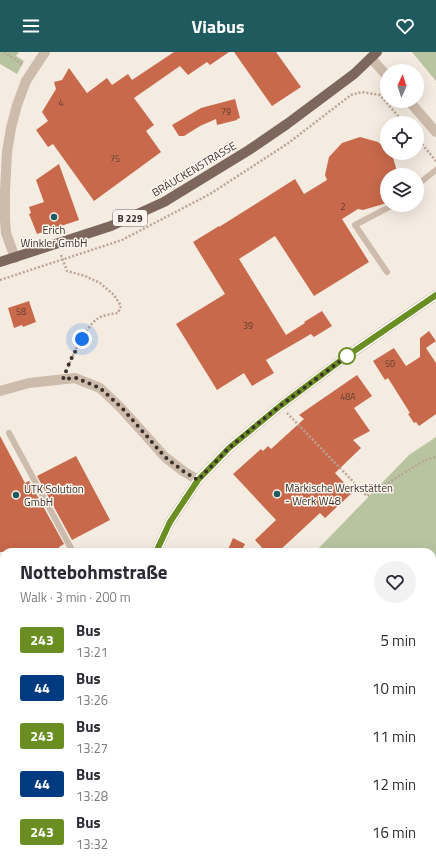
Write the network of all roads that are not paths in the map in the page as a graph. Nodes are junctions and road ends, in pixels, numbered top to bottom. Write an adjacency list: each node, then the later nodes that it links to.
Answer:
1 (45, 52): 9 (street)
2 (374, 55): 3 (street); 9 (main road, BRÄUCKENSTRASSE / B 229)
3 (380, 65)
4 (415, 108): 5 (street)
5 (436, 132)
6 (436, 170): 7 (lane)
7 (424, 179)
8 (380, 212): 11 (lane)
9 (14, 258): 10 (main road, BRÄUCKENSTRASSE / B 229)
10 (0, 262)
11 (387, 272)
12 (436, 295): 15 (street)
13 (0, 390): 15 (street)
14 (9, 433): 16 (lane)
15 (198, 480): 17 (street)
16 (71, 548)
17 (158, 548)

